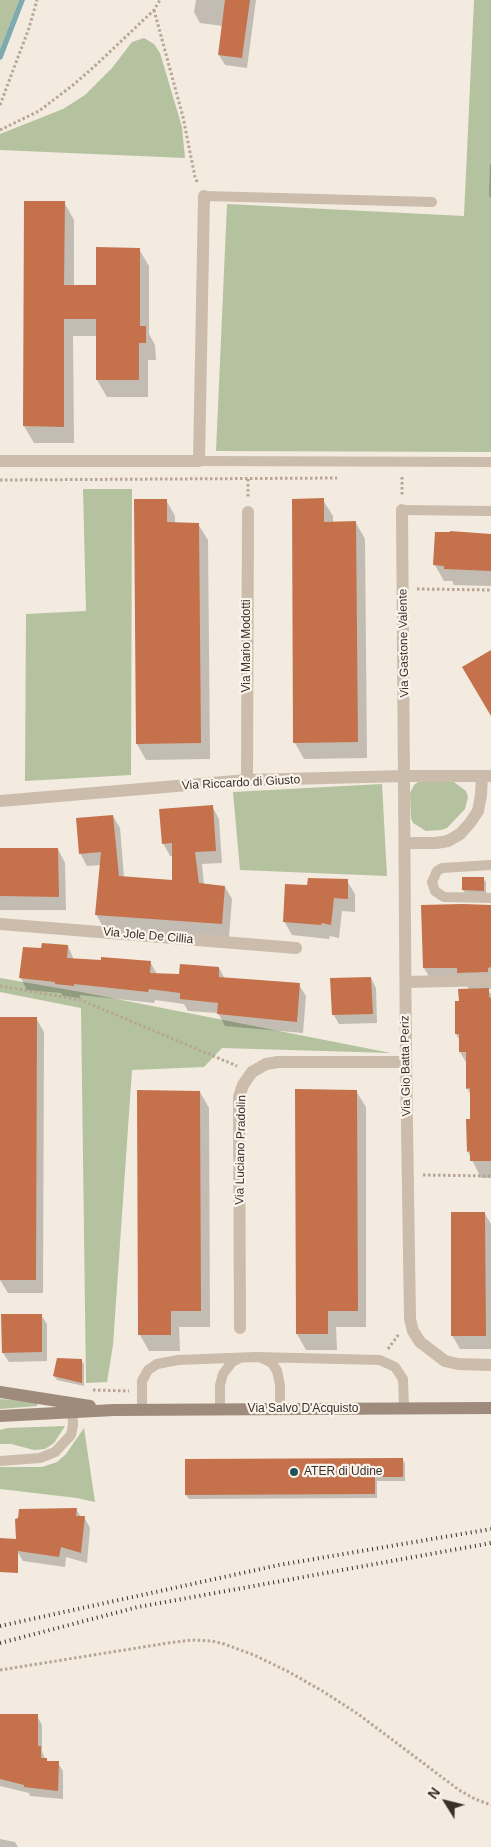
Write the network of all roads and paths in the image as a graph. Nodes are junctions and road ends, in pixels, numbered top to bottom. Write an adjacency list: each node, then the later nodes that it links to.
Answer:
1 (36, 0): 4 (path)
2 (160, 0): 3 (path)
3 (154, 10): 5 (path); 6 (path)
4 (0, 105)
5 (0, 130)
6 (204, 196): 7 (lane); 9 (street)
7 (432, 202)
8 (0, 461): 9 (street)
9 (199, 461): 10 (lane)
10 (491, 462)
11 (402, 477): 12 (path)
12 (412, 477)
13 (344, 478): 14 (path)
14 (0, 480)
15 (402, 510): 16 (lane); 18 (street, Via Gastone Valente)
16 (491, 511)
17 (248, 512): 22 (street, Via Mario Modotti)
18 (403, 588): 19 (path); 20 (street, Via Gastone Valente)
19 (491, 590)
20 (405, 776): 21 (street, Via Riccardo di Giusto); 22 (street, Via Riccardo di Giusto); 24 (street, Via Gio Batta Periz)
21 (487, 776): 24 (street, Via Riccardo di Giusto)
22 (247, 780): 23 (street, Via Riccardo di Giusto)
23 (0, 801)
24 (405, 843): 30 (street, Via Gio Batta Periz)
25 (491, 865): 26 (lane)
26 (491, 898)
27 (0, 924): 28 (street, Via Jole De Cillia)
28 (296, 948)
29 (491, 980): 30 (street)
30 (406, 982): 32 (street, Via Gio Batta Periz)
31 (0, 986): 33 (path)
32 (406, 1062): 33 (street); 34 (street, Via Gio Batta Periz)
33 (252, 1072): 37 (street, Via Luciano Pradolin)
34 (408, 1174): 35 (path); 36 (street, Via Gio Batta Periz)
35 (491, 1176)
36 (410, 1319): 40 (path); 41 (street, Via Gio Batta Periz)
37 (240, 1328)
38 (242, 1357): 39 (lane); 43 (lane); 48 (lane)
39 (256, 1357): 40 (lane); 49 (lane)
40 (380, 1360): 46 (lane)
41 (491, 1365)
42 (101, 1390): 43 (path)
43 (142, 1391): 50 (lane)
44 (0, 1392): 45 (street, Via Salvo D'Acquisto)
45 (72, 1408): 50 (street, Via Salvo D'Acquisto); 51 (street, Via Salvo D'Acquisto); 52 (lane)
46 (404, 1408): 47 (street, Via Salvo D'Acquisto); 49 (street, Via Salvo D'Acquisto)
47 (491, 1408)
48 (220, 1409): 49 (street, Via Salvo D'Acquisto); 50 (street, Via Salvo D'Acquisto)
49 (280, 1409)
50 (142, 1410)
51 (0, 1416)
52 (0, 1461)
53 (0, 1670): 54 (path)
54 (491, 1805)

